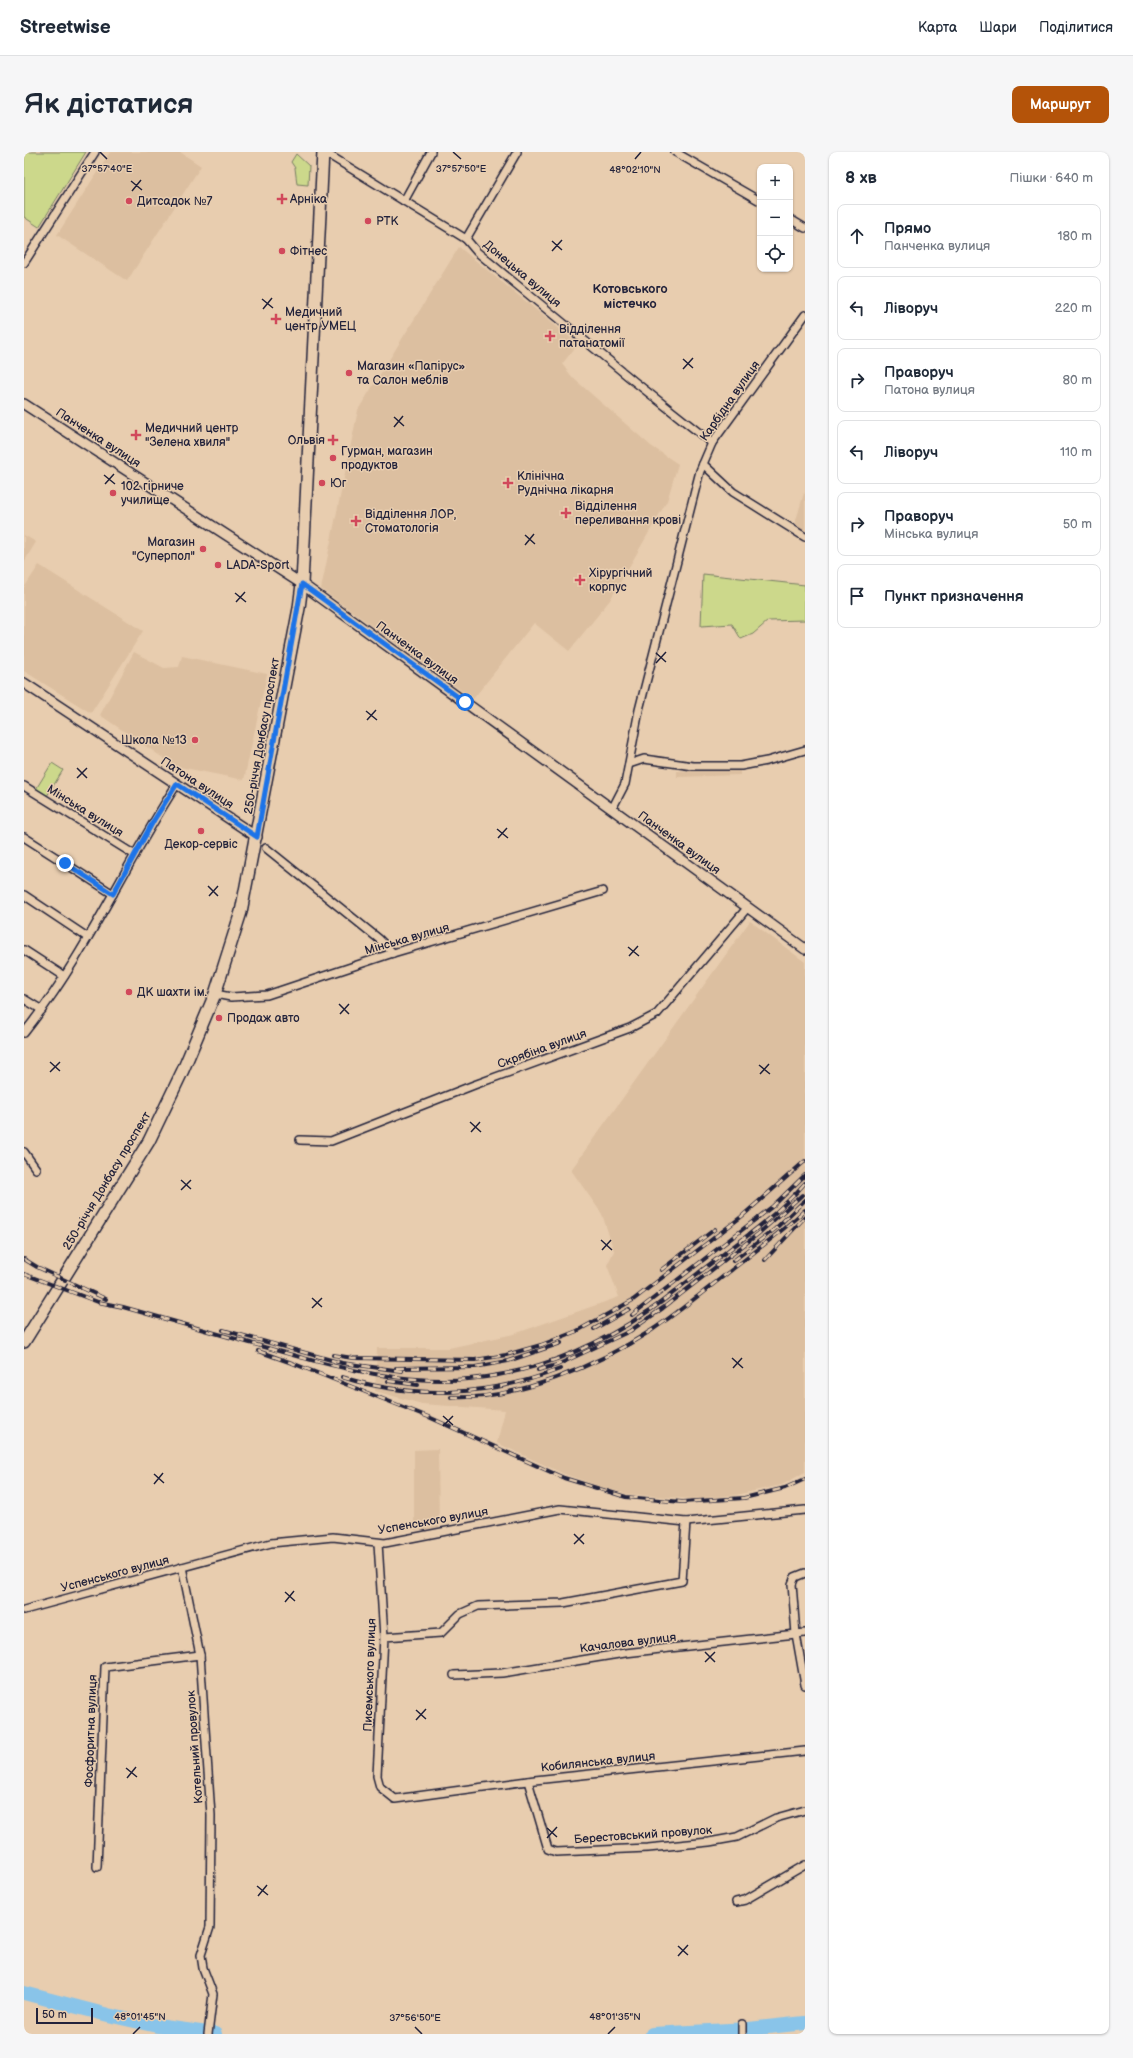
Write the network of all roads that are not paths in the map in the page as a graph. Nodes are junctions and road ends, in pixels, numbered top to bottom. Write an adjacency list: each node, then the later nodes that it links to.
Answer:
1 (95, 152): 11 (street)
2 (324, 152): 7 (street, Донецька вулиця); 17 (main road, 250-річчя Донбасу проспект)
3 (431, 152): 7 (street)
4 (518, 152): 10 (street)
5 (675, 152): 6 (street)
6 (758, 200)
7 (404, 201): 10 (street, Донецька вулиця)
8 (793, 221): 9 (street)
9 (805, 228)
10 (466, 239): 14 (street, Донецька вулиця)
11 (24, 263)
12 (805, 315): 14 (street, Карбідна вулиця)
13 (24, 404): 17 (street, Панченка вулиця)
14 (712, 443): 15 (street, Карбідна вулиця)
15 (703, 464): 16 (street); 20 (street, Карбідна вулиця)
16 (805, 537)
17 (302, 584): 23 (street, Панченка вулиця); 25 (main road, 250-річчя Донбасу проспект)
18 (24, 683): 21 (street, Патона вулиця)
19 (805, 750): 20 (street)
20 (629, 764): 23 (street, Карбідна вулиця)
21 (177, 784): 25 (street, Патона вулиця); 27 (street)
22 (24, 786): 27 (street, Мінська вулиця)
23 (612, 809): 31 (street, Панченка вулиця)
24 (24, 837): 29 (street)
25 (257, 837): 37 (main road, 250-річчя Донбасу проспект)
26 (266, 848): 35 (street)
27 (135, 855): 29 (street)
28 (603, 891): 35 (street, Мінська вулиця)
29 (113, 894): 32 (street)
30 (24, 895): 32 (street)
31 (748, 907): 33 (street, Панченка вулиця); 41 (street, Скрябіна вулиця)
32 (87, 937): 36 (street)
33 (805, 949)
34 (24, 950): 36 (street)
35 (393, 953): 37 (street, Мінська вулиця)
36 (64, 976): 39 (street)
37 (215, 994): 44 (main road, 250-річчя Донбасу проспект)
38 (24, 998): 39 (street)
39 (42, 1010): 40 (street)
40 (24, 1033)
41 (300, 1140)
42 (24, 1152): 43 (street)
43 (36, 1169)
44 (24, 1342)
45 (805, 1510): 46 (street, Успенського вулиця)
46 (686, 1522): 47 (street, Успенського вулиця); 53 (street)
47 (378, 1543): 48 (street, Успенського вулиця); 53 (street, Писемського вулиця)
48 (182, 1567): 50 (street, Успенського вулиця); 54 (street, Котельний провулок)
49 (805, 1573): 52 (street)
50 (24, 1610)
51 (805, 1633): 52 (street, Качалова вулиця)
52 (796, 1634): 55 (street, Качалова вулиця); 56 (street)
53 (384, 1638): 59 (street, Писемського вулиця)
54 (200, 1654): 62 (street, Фосфоритна вулиця); 65 (street, Котельний провулок)
55 (454, 1675)
56 (805, 1685)
57 (805, 1751): 58 (street, Кобилянська вулиця)
58 (528, 1781): 59 (street, Кобилянська вулиця); 60 (street, Берестовський провулок)
59 (395, 1800)
60 (805, 1810)
61 (805, 1865): 63 (street)
62 (97, 1867)
63 (736, 1902)
64 (742, 2024): 66 (street)
65 (208, 2034)
66 (742, 2034)

